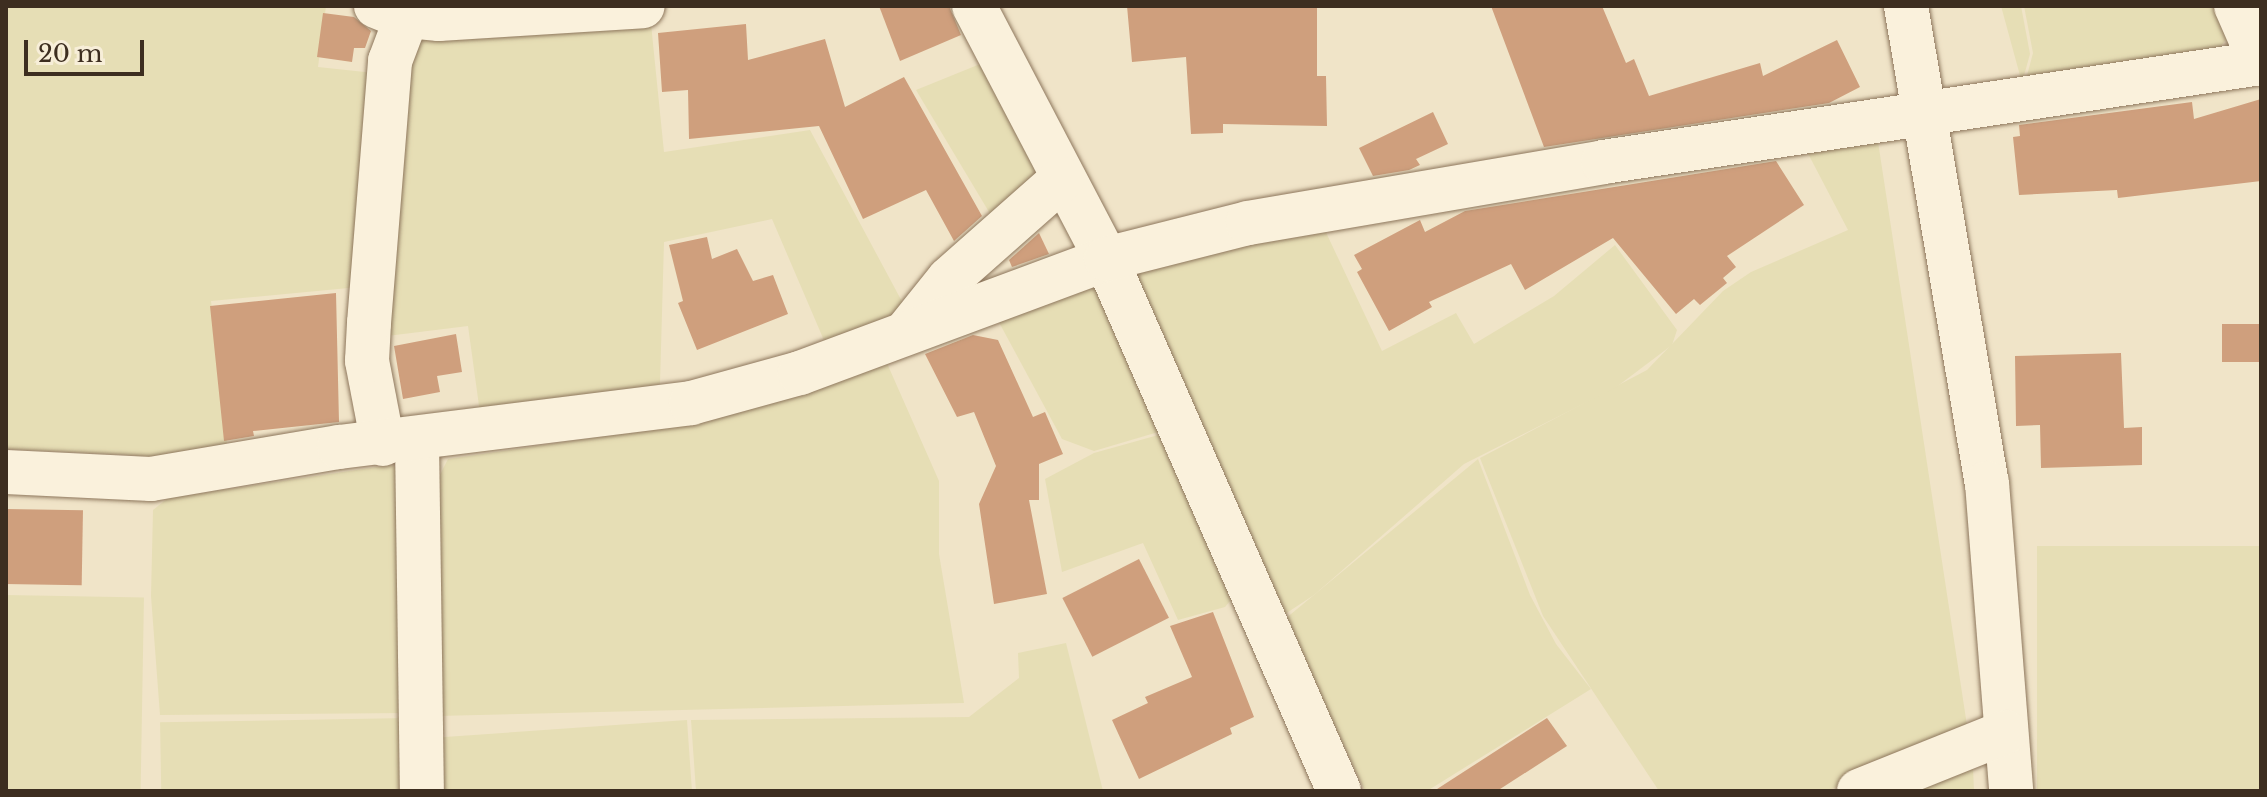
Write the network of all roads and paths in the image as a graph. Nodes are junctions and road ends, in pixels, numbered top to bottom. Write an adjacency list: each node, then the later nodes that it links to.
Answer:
1 (643, 6): 5 (street)
2 (974, 6): 8 (street)
3 (1906, 6): 7 (street)
4 (2236, 6): 6 (street)
5 (391, 11): 11 (street)
6 (2261, 63): 7 (street)
7 (1925, 113): 9 (street); 13 (street)
8 (1062, 179): 9 (street); 10 (street)
9 (1106, 259): 10 (street); 15 (street)
10 (908, 330): 11 (street)
11 (400, 442): 12 (street); 14 (street)
12 (6, 472)
13 (2006, 732): 16 (street); 17 (street)
14 (422, 791)
15 (1339, 791)
16 (1859, 791)
17 (2011, 791)

